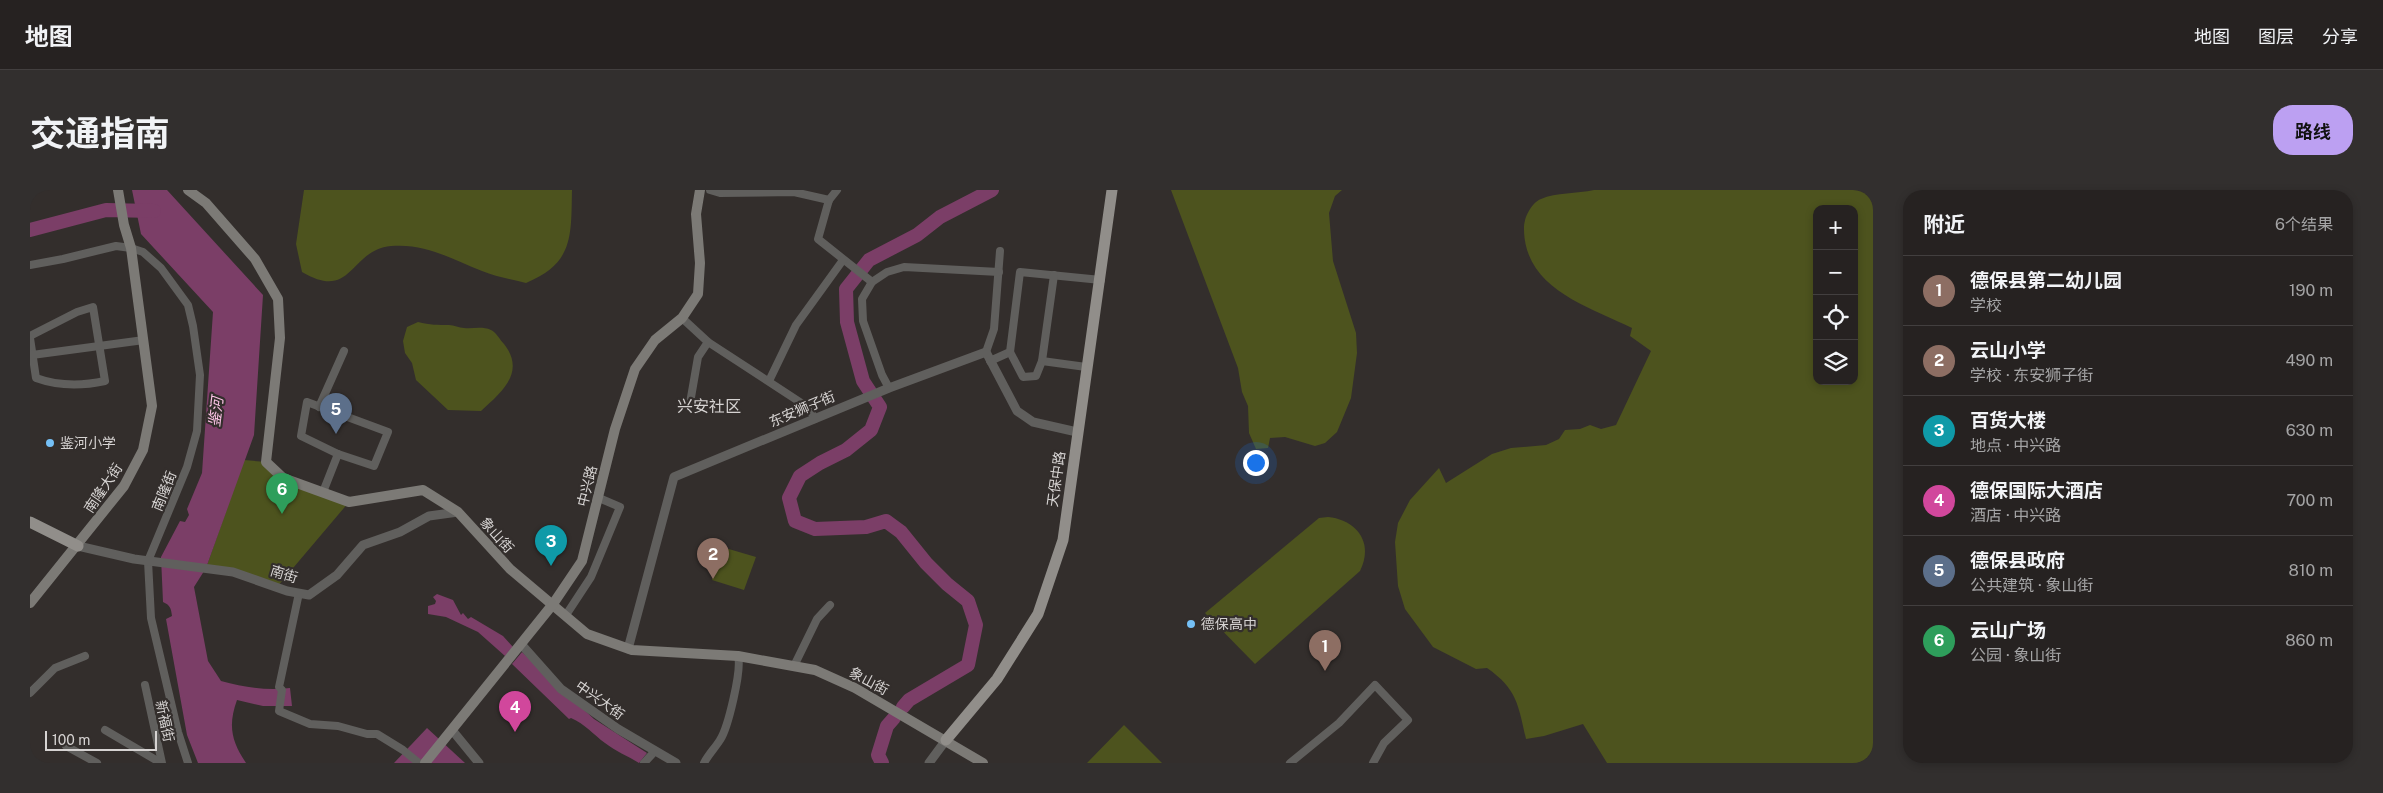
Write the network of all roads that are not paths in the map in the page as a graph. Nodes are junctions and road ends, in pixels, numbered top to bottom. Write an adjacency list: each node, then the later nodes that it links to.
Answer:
1 (118, 190): 9 (main road)
2 (123, 190): 9 (main road)
3 (188, 190): 37 (main road, 象山街)
4 (700, 190): 18 (main road, 中兴路)
5 (710, 190): 8 (street)
6 (837, 190): 8 (street)
7 (1112, 190): 16 (main road, 天保中路)
8 (828, 200): 12 (street)
9 (126, 225): 10 (main road, 南隆大街)
10 (133, 249): 13 (street); 20 (main road, 南隆大街); 42 (street, 南隆街)
11 (1000, 251): 14 (street)
12 (843, 260): 17 (street); 30 (street)
13 (30, 265)
14 (999, 272): 17 (street); 24 (street)
15 (1054, 275): 16 (street); 25 (street); 28 (street)
16 (1101, 280): 29 (main road, 天保中路)
17 (872, 282): 31 (street)
18 (682, 318): 21 (street); 38 (main road, 中兴路)
19 (30, 337): 22 (street); 26 (street)
20 (144, 340): 22 (street); 41 (main road, 南隆大街)
21 (708, 342): 30 (street); 32 (street)
22 (99, 347): 26 (street); 26 (street)
23 (344, 351): 33 (street)
24 (986, 352): 27 (street); 31 (street, 东安狮子街)
25 (1010, 352): 27 (street); 28 (street)
26 (32, 355)
27 (990, 361): 35 (street)
28 (1042, 361): 29 (street)
29 (1086, 367): 35 (main road, 天保中路)
30 (769, 381): 34 (street)
31 (889, 388): 34 (street, 东安狮子街)
32 (690, 403)
33 (319, 407): 36 (street); 36 (street)
34 (815, 419): 49 (street, 东安狮子街)
35 (1077, 432): 57 (main road, 天保中路)
36 (338, 454): 37 (street)
37 (323, 492): 39 (main road, 象山街)
38 (599, 498): 45 (main road, 中兴路); 47 (street)
39 (458, 512): 43 (street, 南街); 45 (main road, 象山街)
40 (30, 522): 41 (main road)
41 (78, 546): 42 (street, 南街); 44 (main road, 南隆大街)
42 (148, 561): 43 (street, 南街); 62 (street, 南隆街)
43 (299, 593): 63 (street)
44 (30, 604)
45 (553, 604): 47 (main road, 象山街); 48 (main road, 中兴路)
46 (830, 605): 52 (street)
47 (566, 615): 49 (main road, 象山街)
48 (521, 644): 56 (main road, 中兴路); 59 (street, 中兴大街)
49 (628, 649): 51 (main road, 象山街)
50 (85, 656): 54 (street)
51 (738, 656): 52 (main road, 象山街); 68 (street)
52 (794, 666): 57 (main road, 象山街)
53 (145, 684): 61 (street, 新福街)
54 (30, 693)
55 (105, 730): 61 (street)
56 (448, 734): 64 (main road, 中兴路); 65 (street)
57 (946, 740): 69 (street); 70 (main road, 象山街)
58 (66, 746): 60 (street)
59 (655, 751): 66 (street); 67 (street, 中兴大街)
60 (97, 763)
61 (161, 763)
62 (188, 763)
63 (419, 763)
64 (425, 763)
65 (479, 763)
66 (644, 763)
67 (676, 763)
68 (704, 763)
69 (929, 763)
70 (983, 763)
71 (1290, 763): 72 (street)
72 (1372, 763)

